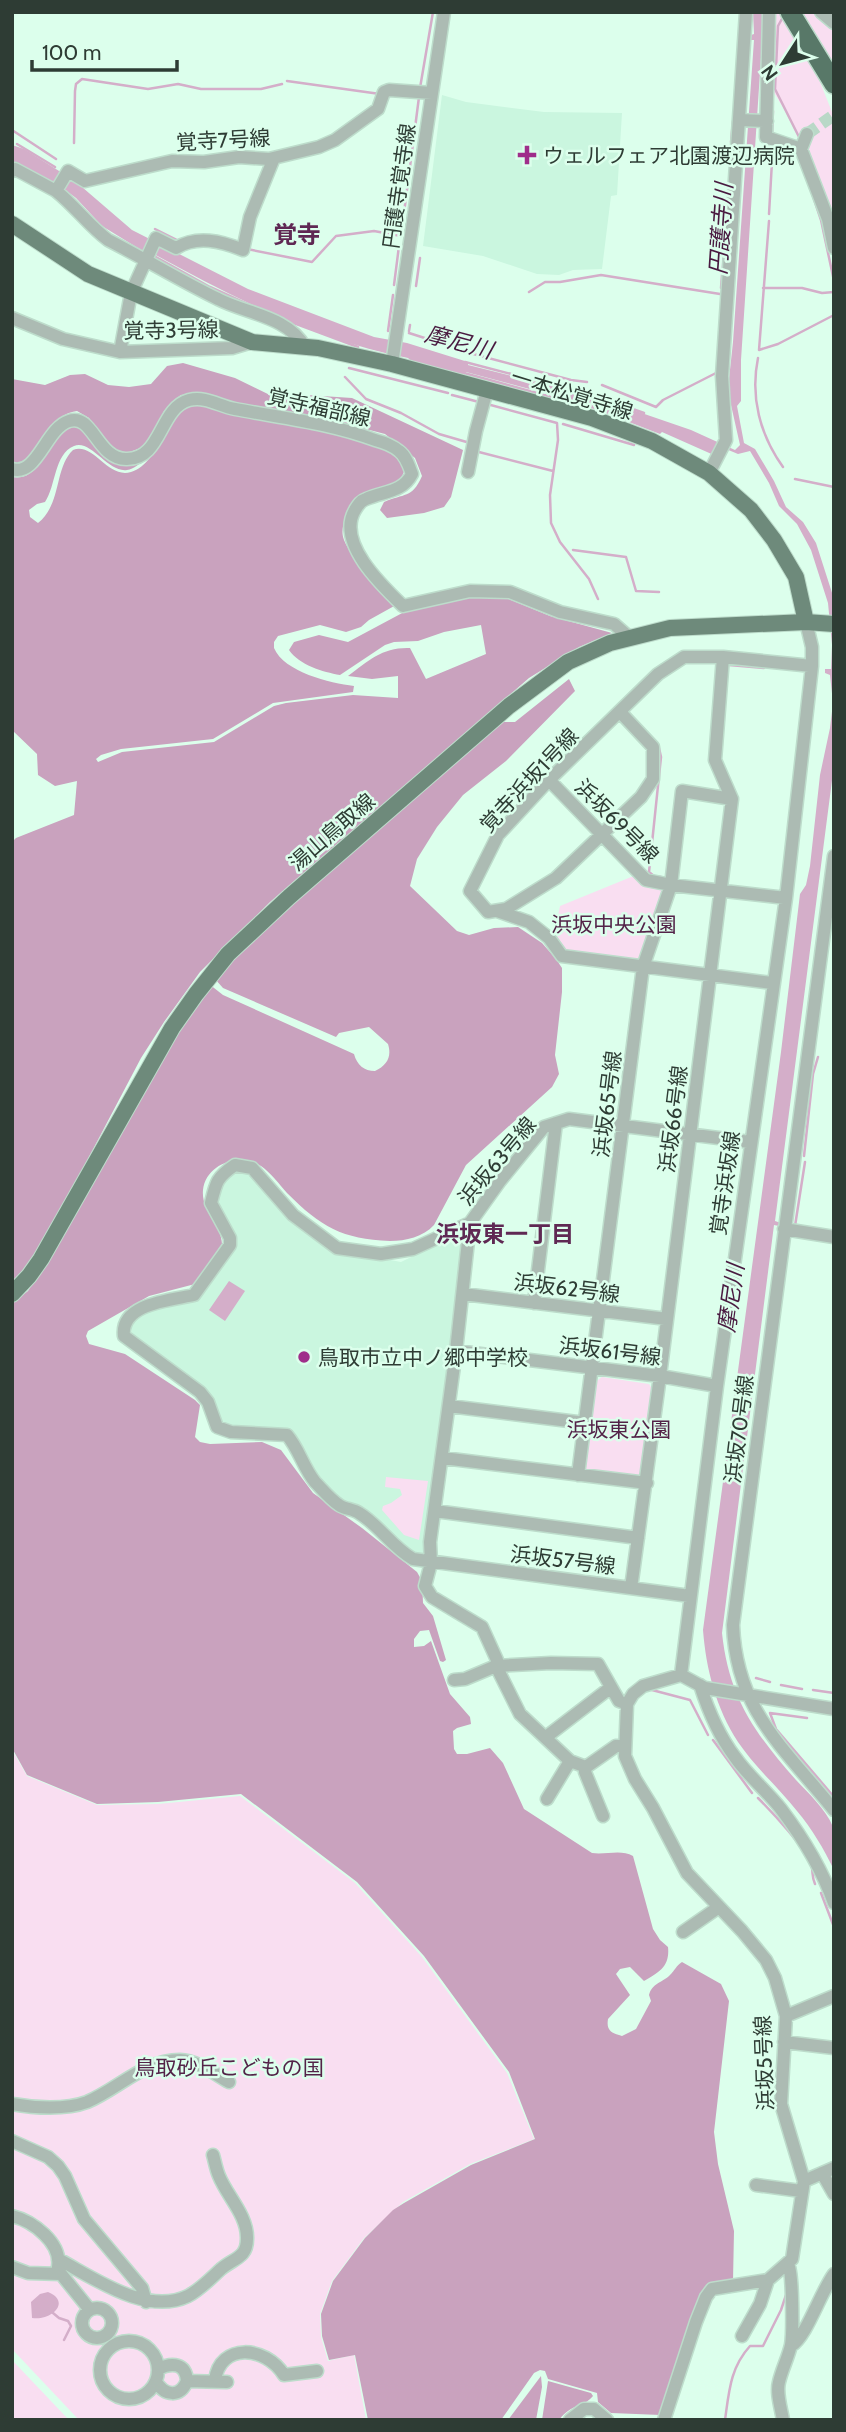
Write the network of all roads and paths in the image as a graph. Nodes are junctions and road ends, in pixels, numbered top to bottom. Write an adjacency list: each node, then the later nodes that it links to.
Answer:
1 (444, 12): 8 (street, 円護寺覚寺線)
2 (746, 12): 9 (street)
3 (769, 12): 10 (street)
4 (790, 12): 7 (highway)
5 (821, 12): 6 (street)
6 (834, 23)
7 (832, 81)
8 (432, 93): 13 (street, 覚寺7号線); 24 (street, 円護寺覚寺線)
9 (740, 120): 10 (street); 27 (street)
10 (766, 121): 12 (street)
11 (807, 134): 12 (street)
12 (801, 149): 17 (street)
13 (274, 158): 15 (street, 覚寺7号線); 18 (street)
14 (13, 169): 15 (street)
15 (57, 189): 18 (street)
16 (12, 223): 19 (main road, 一本松覚寺線)
17 (834, 248)
18 (146, 258): 19 (street); 22 (street)
19 (131, 293): 21 (main road, 一本松覚寺線); 23 (street)
20 (12, 318): 23 (street, 覚寺3号線)
21 (252, 342): 22 (main road, 一本松覚寺線); 23 (street, 覚寺3号線)
22 (305, 347): 24 (main road, 一本松覚寺線)
23 (120, 352)
24 (392, 361): 25 (main road, 一本松覚寺線)
25 (487, 390): 27 (main road, 一本松覚寺線); 28 (street)
26 (12, 469): 31 (street, 覚寺福部線)
27 (711, 469): 29 (main road, 一本松覚寺線)
28 (468, 472)
29 (806, 622): 30 (main road, 湯山鳥取線); 31 (main road, 湯山鳥取線); 33 (street, 覚寺浜坂線)
30 (829, 624)
31 (630, 638): 53 (main road, 湯山鳥取線)
32 (723, 657): 33 (street, 覚寺浜坂1号線); 34 (street, 覚寺浜坂1号線); 36 (street)
33 (812, 666): 41 (street, 覚寺浜坂線)
34 (620, 712): 35 (street, 覚寺浜坂1号線); 37 (street)
35 (549, 780): 37 (street, 浜坂69号線); 42 (street, 覚寺浜坂1号線)
36 (732, 799): 39 (street, 浜坂65号線); 40 (street, 浜坂66号線)
37 (602, 834): 39 (street, 浜坂69号線); 42 (street)
38 (834, 856): 51 (street, 浜坂70号線)
39 (671, 885): 40 (street, 浜坂69号線); 43 (street, 浜坂65号線)
40 (721, 890): 41 (street, 浜坂69号線); 44 (street, 浜坂66号線)
41 (786, 898): 45 (street, 覚寺浜坂線)
42 (496, 911): 43 (street)
43 (643, 967): 44 (street); 47 (street, 浜坂65号線)
44 (710, 975): 45 (street); 48 (street, 浜坂66号線)
45 (772, 984): 49 (street, 覚寺浜坂線)
46 (556, 1123): 47 (street, 浜坂63号線); 50 (street, 浜坂63号線); 55 (street)
47 (624, 1125): 48 (street, 浜坂63号線); 56 (street, 浜坂65号線)
48 (690, 1133): 49 (street, 浜坂63号線); 57 (street, 浜坂66号線)
49 (750, 1142): 61 (street, 覚寺浜坂線)
50 (470, 1223): 54 (street, 浜坂63号線); 69 (street, 浜坂57号線)
51 (784, 1229): 52 (street); 77 (street, 浜坂70号線)
52 (834, 1237)
53 (12, 1294)
54 (463, 1294): 55 (street, 浜坂62号線); 58 (street, 浜坂63号線)
55 (534, 1303): 56 (street, 浜坂62号線)
56 (599, 1312): 57 (street, 浜坂62号線); 59 (street, 浜坂65号線)
57 (667, 1319): 60 (street, 浜坂66号線)
58 (456, 1351): 59 (street, 浜坂61号線); 62 (street, 浜坂63号線)
59 (593, 1367): 60 (street, 浜坂61号線); 63 (street, 浜坂65号線)
60 (660, 1376): 61 (street, 浜坂61号線); 66 (street, 浜坂66号線)
61 (717, 1386): 71 (street, 覚寺浜坂線)
62 (449, 1406): 63 (street); 64 (street, 浜坂63号線)
63 (585, 1423): 65 (street, 浜坂65号線)
64 (443, 1458): 65 (street); 67 (street, 浜坂63号線)
65 (578, 1475): 66 (street)
66 (646, 1483): 68 (street, 浜坂66号線)
67 (435, 1511): 68 (street); 69 (street, 浜坂63号線)
68 (638, 1538): 70 (street, 浜坂66号線)
69 (431, 1563): 70 (street, 浜坂57号線); 72 (street, 浜坂63号線)
70 (631, 1588): 71 (street, 浜坂57号線)
71 (690, 1596): 73 (street, 覚寺浜坂線)
72 (496, 1666): 74 (street); 76 (street); 80 (street)
73 (681, 1675): 75 (street); 78 (street)
74 (454, 1679)
75 (703, 1687): 77 (street); 87 (street)
76 (610, 1688): 78 (street); 80 (street)
77 (745, 1694): 79 (street); 85 (street, 浜坂70号線)
78 (626, 1704): 81 (street, 浜坂5号線)
79 (834, 1709)
80 (546, 1737): 82 (street)
81 (625, 1745): 83 (street); 88 (street, 浜坂5号線)
82 (570, 1761): 83 (street); 84 (street)
83 (586, 1767): 86 (street)
84 (547, 1800)
85 (834, 1810)
86 (603, 1815)
87 (834, 1903)
88 (719, 1907): 89 (street); 91 (street, 浜坂5号線)
89 (683, 1932)
90 (834, 1996): 91 (street)
91 (786, 2016): 92 (street, 浜坂5号線)
92 (783, 2042): 93 (street); 100 (street, 浜坂5号線)
93 (834, 2048)
94 (229, 2082): 95 (street)
95 (12, 2104)
96 (12, 2141): 109 (street)
97 (213, 2155): 109 (street)
98 (828, 2171): 100 (street); 101 (street)
99 (756, 2185): 100 (street)
100 (803, 2186): 104 (street, 浜坂5号線)
101 (834, 2193)
102 (12, 2216): 103 (street)
103 (58, 2259): 106 (street); 109 (street)
104 (788, 2264): 108 (street); 113 (street, 浜坂5号線)
105 (12, 2267): 106 (street)
106 (55, 2274): 110 (street)
107 (834, 2274): 113 (street)
108 (768, 2280): 111 (street); 119 (street)
109 (146, 2302)
110 (89, 2310): 112 (street); 112 (street)
111 (742, 2336)
112 (110, 2340): 115 (street); 115 (street)
113 (791, 2346): 120 (street)
114 (317, 2371): 116 (street)
115 (157, 2376): 116 (street); 116 (street)
116 (187, 2381)
117 (570, 2420): 118 (street)
118 (607, 2420)
119 (664, 2420)
120 (783, 2420)

